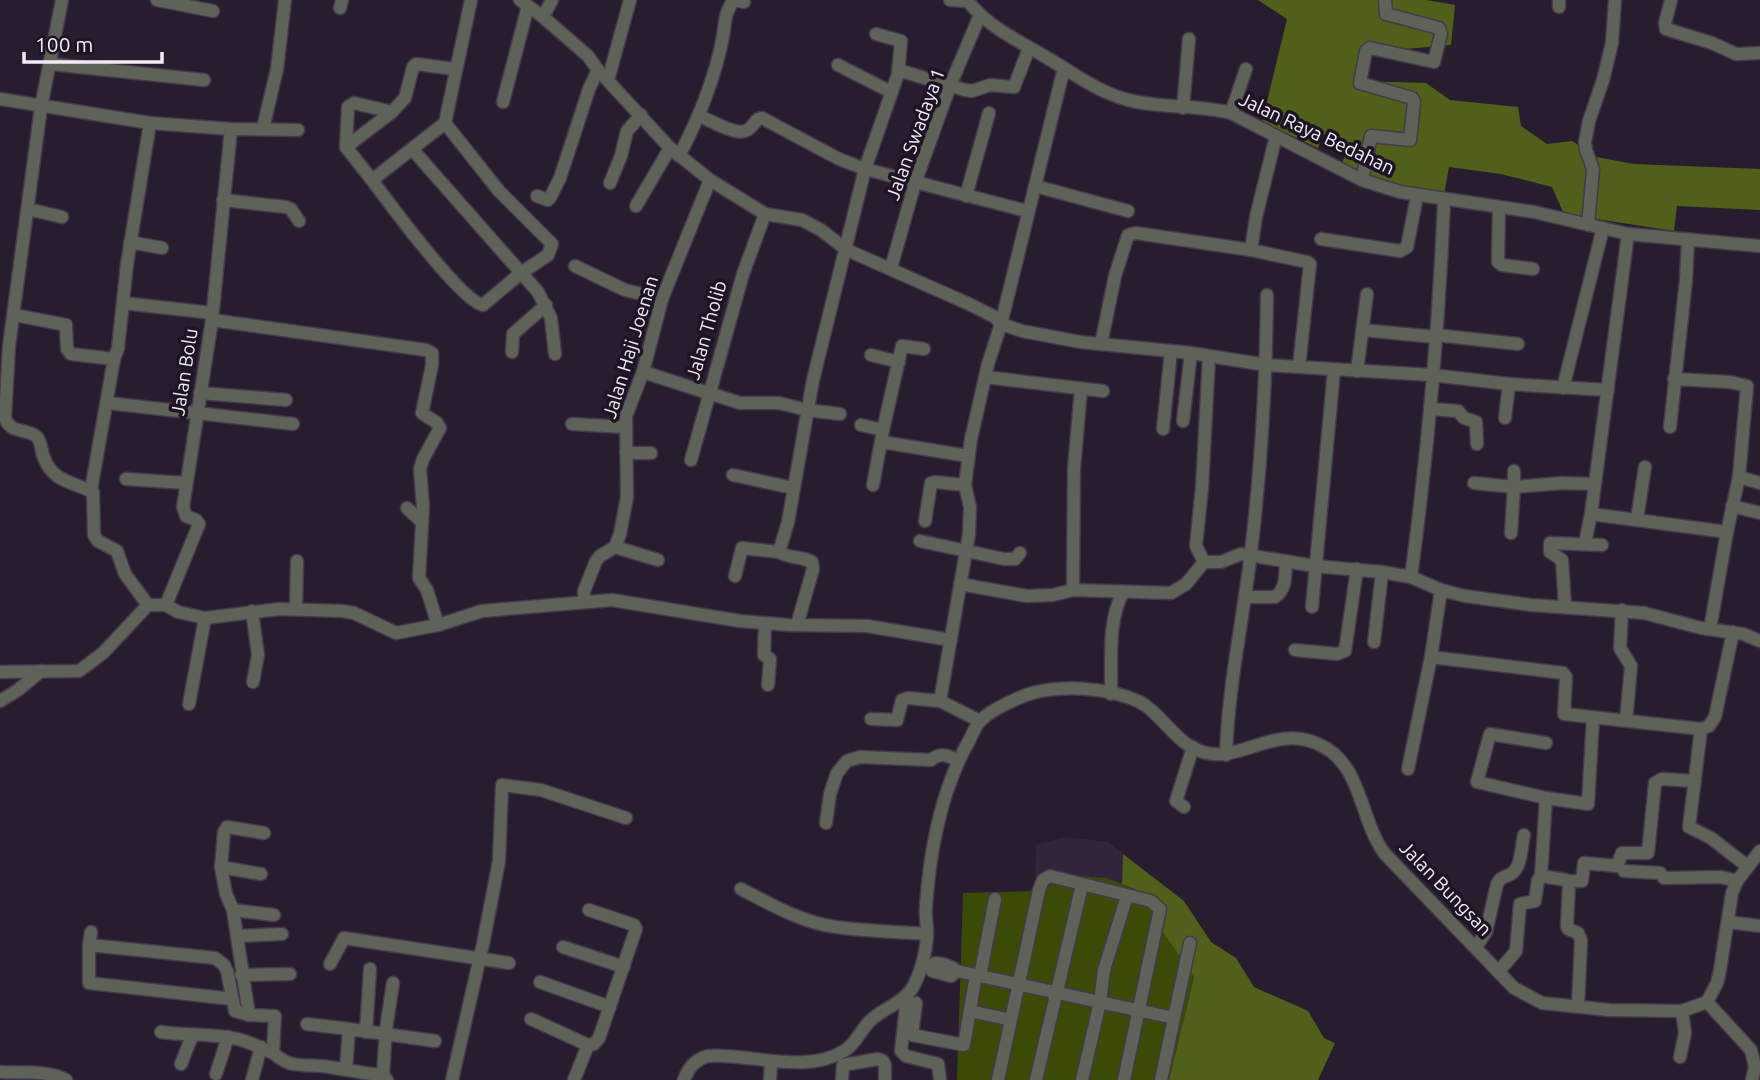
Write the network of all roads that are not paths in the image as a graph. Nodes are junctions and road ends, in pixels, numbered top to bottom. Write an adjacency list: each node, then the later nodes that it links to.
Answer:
1 (62, 0): 21 (street)
2 (157, 0): 14 (street)
3 (285, 0): 43 (street)
4 (471, 0): 24 (street)
5 (552, 0): 16 (street)
6 (630, 0): 29 (street)
7 (950, 0): 11 (street)
8 (1385, 0): 53 (street)
9 (1615, 0): 70 (street)
10 (1671, 0): 20 (street)
11 (968, 1): 15 (street, Jalan Raya Bedahan)
12 (744, 2): 40 (street)
13 (524, 3): 16 (street); 33 (street)
14 (213, 11)
15 (980, 15): 19 (street, Jalan Raya Bedahan); 30 (street, Jalan Swadaya 1)
16 (543, 17): 26 (street)
17 (876, 34): 27 (street)
18 (1189, 40): 35 (street)
19 (1029, 48): 23 (street, Jalan Raya Bedahan); 30 (street)
20 (1760, 53)
21 (50, 64): 28 (street); 34 (street)
22 (838, 65): 31 (street)
23 (1064, 68): 35 (street, Jalan Raya Bedahan); 56 (street)
24 (455, 69): 36 (street); 41 (street)
25 (1246, 69): 38 (street)
26 (598, 70): 29 (street); 57 (street)
27 (898, 70): 30 (street); 31 (street)
28 (204, 80)
29 (608, 80): 39 (street)
30 (950, 86): 55 (street, Jalan Swadaya 1)
31 (891, 92): 50 (street)
32 (0, 100): 34 (street)
33 (503, 102)
34 (41, 107): 42 (street); 64 (street)
35 (1183, 108): 38 (street, Jalan Raya Bedahan)
36 (392, 112): 47 (street); 47 (street)
37 (989, 113): 58 (street)
38 (1231, 113): 46 (street, Jalan Raya Bedahan)
39 (640, 115): 49 (street); 54 (street)
40 (699, 116): 49 (street); 50 (street)
41 (445, 123): 48 (street); 83 (street)
42 (150, 124): 44 (street); 75 (street)
43 (263, 128): 44 (street); 45 (street)
44 (231, 129): 60 (street, Jalan Bolu)
45 (298, 130)
46 (1276, 136): 53 (street, Jalan Raya Bedahan); 79 (street)
47 (346, 147): 51 (street)
48 (412, 149): 51 (street); 83 (street)
49 (675, 152): 52 (street); 62 (street)
50 (865, 169): 55 (street); 78 (street)
51 (372, 180): 83 (street)
52 (710, 180): 67 (street); 86 (street, Jalan Haji Joenan)
53 (1362, 180): 59 (street, Jalan Raya Bedahan)
54 (610, 183)
55 (915, 183): 58 (street); 81 (street, Jalan Swadaya 1)
56 (1035, 186): 65 (street); 66 (street)
57 (537, 196)
58 (965, 196): 65 (street)
59 (1416, 196): 61 (street, Jalan Raya Bedahan); 73 (street)
60 (223, 200): 69 (street); 90 (street, Jalan Bolu)
61 (1444, 200): 63 (street, Jalan Raya Bedahan); 93 (street)
62 (636, 206)
63 (1499, 208): 70 (street, Jalan Raya Bedahan); 82 (street)
64 (28, 209): 68 (street); 89 (street)
65 (1027, 211): 91 (street)
66 (1128, 211)
67 (765, 214): 78 (street); 120 (street, Jalan Tholib)
68 (62, 216)
69 (299, 222)
70 (1588, 225): 71 (street, Jalan Raya Bedahan)
71 (1603, 228): 72 (street, Jalan Raya Bedahan); 115 (street)
72 (1628, 234): 74 (street, Jalan Raya Bedahan); 117 (street)
73 (1321, 239)
74 (1688, 239): 76 (street, Jalan Raya Bedahan); 113 (street)
75 (130, 242): 77 (street); 87 (street)
76 (1760, 246)
77 (162, 247)
78 (846, 250): 81 (street); 124 (street)
79 (1251, 250): 94 (street); 107 (street)
80 (575, 266): 86 (street)
81 (891, 268): 91 (street)
82 (1533, 269)
83 (521, 273): 88 (street)
84 (1367, 294): 92 (street)
85 (1267, 295): 106 (street)
86 (662, 299): 110 (street, Jalan Haji Joenan)
87 (123, 303): 90 (street); 104 (street)
88 (546, 305): 99 (street); 101 (street)
89 (15, 315): 96 (street); 104 (street)
90 (212, 316): 119 (street, Jalan Bolu); 161 (street)
91 (1001, 324): 94 (street); 112 (street)
92 (1362, 330): 93 (street); 109 (street)
93 (1436, 336): 95 (street); 111 (street)
94 (1101, 344): 98 (street)
95 (1518, 344)
96 (5, 346): 154 (street)
97 (924, 349): 105 (street)
98 (1171, 351): 100 (street); 134 (street)
99 (512, 352)
100 (1191, 353): 103 (street); 128 (street)
101 (555, 354)
102 (871, 355): 105 (street)
103 (1209, 357): 106 (street); 175 (street)
104 (114, 359): 122 (street)
105 (899, 362): 135 (street)
106 (1266, 365): 107 (street); 171 (street)
107 (1299, 368): 108 (street)
108 (1334, 370): 109 (street); 176 (street)
109 (1357, 371): 111 (street)
110 (643, 372): 120 (street); 132 (street, Jalan Haji Joenan)
111 (1433, 375): 114 (street); 123 (street)
112 (985, 377): 116 (street); 139 (street)
113 (1674, 379): 133 (street); 144 (street)
114 (1509, 384): 115 (street); 127 (street)
115 (1563, 388): 117 (street)
116 (1081, 389): 118 (street); 182 (street)
117 (1608, 390): 149 (street)
118 (1103, 391)
119 (200, 394): 121 (street); 125 (street, Jalan Bolu)
120 (708, 394): 124 (street); 140 (street, Jalan Tholib)
121 (286, 400)
122 (108, 403): 125 (street); 154 (street)
123 (1431, 409): 136 (street); 180 (street)
124 (807, 410): 126 (street); 153 (street)
125 (197, 413): 129 (street); 146 (street, Jalan Bolu)
126 (840, 414)
127 (1505, 418)
128 (1183, 421)
129 (293, 424)
130 (572, 424): 132 (street)
131 (861, 425): 135 (street)
132 (625, 427): 137 (street, Jalan Haji Joenan)
133 (1670, 427)
134 (1163, 429)
135 (882, 436): 139 (street); 150 (street)
136 (1477, 444)
137 (626, 453): 138 (street); 167 (street, Jalan Haji Joenan)
138 (651, 453)
139 (968, 456): 151 (street)
140 (691, 460)
141 (1645, 467): 159 (street)
142 (1514, 471): 152 (street)
143 (733, 475): 153 (street)
144 (1739, 477): 148 (street); 155 (street)
145 (126, 479): 146 (street)
146 (186, 482): 188 (street, Jalan Bolu)
147 (1474, 483): 152 (street)
148 (1760, 483)
149 (1595, 484): 152 (street); 158 (street)
150 (873, 485)
151 (965, 485): 160 (street); 168 (street)
152 (1514, 487): 163 (street)
153 (793, 488): 169 (street)
154 (91, 491): 187 (street)
155 (1732, 506): 157 (street); 162 (street)
156 (407, 508): 161 (street)
157 (1760, 513)
158 (1591, 514): 159 (street); 165 (street)
159 (1637, 519): 162 (street)
160 (925, 521)
161 (422, 522): 196 (street)
162 (1727, 532): 198 (street)
163 (1511, 533)
164 (920, 541): 168 (street)
165 (1585, 543): 166 (street); 190 (street)
166 (1602, 545)
167 (615, 547): 172 (street); 186 (street, Jalan Haji Joenan)
168 (966, 550): 170 (street); 181 (street)
169 (779, 552): 179 (street); 197 (street)
170 (1020, 553)
171 (1250, 556): 174 (street); 175 (street); 185 (street)
172 (658, 560)
173 (297, 561): 191 (street)
174 (1286, 561): 176 (street); 185 (street)
175 (1204, 562): 184 (street)
176 (1315, 566): 177 (street); 189 (street)
177 (1357, 569): 178 (street); 203 (street)
178 (1382, 572): 180 (street); 201 (street)
179 (736, 576)
180 (1411, 577): 183 (street)
181 (960, 584): 182 (street); 200 (street)
182 (1073, 590): 184 (street)
183 (1441, 590): 190 (street); 204 (street)
184 (1123, 592): 209 (street)
185 (1245, 597): 220 (street)
186 (584, 602): 195 (street); 196 (street)
187 (148, 605): 188 (street); 205 (street)
188 (166, 605): 194 (street)
189 (1312, 607)
190 (1565, 607): 192 (street)
191 (296, 608): 193 (street); 196 (street)
192 (1622, 610): 198 (street); 216 (street)
193 (251, 611): 194 (street); 207 (street)
194 (205, 618): 212 (street)
195 (765, 623): 197 (street); 208 (street)
196 (438, 625)
197 (797, 625): 200 (street)
198 (1710, 629): 199 (street)
199 (1733, 632): 202 (street); 217 (street)
200 (951, 640): 211 (street)
201 (1374, 642)
202 (1760, 642)
203 (1295, 650)
204 (1431, 657): 213 (street); 222 (street)
205 (42, 671): 206 (street); 210 (street)
206 (0, 673)
207 (253, 682)
208 (768, 685)
209 (1111, 694): 215 (street); 219 (street)
210 (0, 701)
211 (940, 701): 214 (street); 215 (street)
212 (188, 704)
213 (1593, 718): 216 (street); 224 (street)
214 (871, 719)
215 (980, 721): 221 (street)
216 (1626, 721): 217 (street)
217 (1702, 729): 223 (street)
218 (1546, 743): 224 (street)
219 (1193, 747): 220 (street); 225 (street)
220 (1226, 755): 252 (street, Jalan Bungsan)
221 (957, 760): 227 (street); 248 (street)
222 (1408, 769)
223 (1695, 781): 231 (street); 236 (street)
224 (1546, 799): 235 (street)
225 (1184, 807)
226 (626, 818): 253 (street)
227 (826, 823)
228 (264, 833): 232 (street)
229 (1524, 835): 252 (street)
230 (1760, 851): 231 (street)
231 (1747, 866): 237 (street)
232 (221, 867): 234 (street); 242 (street)
233 (1624, 871): 237 (street)
234 (261, 874)
235 (1541, 876): 236 (street); 259 (street)
236 (1569, 881): 272 (street)
237 (1737, 881): 245 (street)
238 (1082, 885): 240 (street); 265 (street); 266 (street)
239 (741, 889): 248 (street)
240 (1127, 896): 269 (street); 274 (street)
241 (995, 899): 262 (street)
242 (233, 910): 244 (street); 249 (street)
243 (589, 910): 257 (street)
244 (274, 915)
245 (1729, 922): 246 (street); 270 (street)
246 (1760, 926)
247 (282, 934): 249 (street)
248 (928, 934): 256 (street)
249 (237, 936): 261 (street)
250 (1190, 943): 277 (street)
251 (563, 947): 257 (street)
252 (1476, 947): 259 (street, Jalan Bungsan)
253 (480, 959): 254 (street); 255 (street); 302 (street)
254 (509, 963)
255 (330, 964)
256 (926, 966): 262 (street); 268 (street)
257 (624, 967): 271 (street)
258 (370, 969): 283 (street)
259 (1499, 971): 272 (street, Jalan Bungsan)
260 (290, 974): 261 (street)
261 (241, 975): 276 (street)
262 (978, 975): 265 (street); 273 (street)
263 (540, 982): 271 (street)
264 (393, 983): 284 (street)
265 (1019, 984): 266 (street); 279 (street)
266 (1056, 993): 269 (street); 310 (street)
267 (232, 999): 267 (street); 276 (street)
268 (912, 1000): 273 (street); 290 (street); 308 (street)
269 (1100, 1002): 274 (street); 311 (street)
270 (1707, 1002): 275 (street, Jalan Bungsan); 314 (street)
271 (610, 1007): 288 (street)
272 (1578, 1007): 275 (street, Jalan Bungsan)
273 (970, 1011): 279 (street)
274 (1139, 1011): 277 (street); 312 (street)
275 (1682, 1011): 292 (street)
276 (249, 1014): 291 (street)
277 (1174, 1018): 313 (street)
278 (531, 1019): 288 (street)
279 (1011, 1020): 309 (street)
280 (307, 1024): 281 (street)
281 (349, 1029): 283 (street); 298 (street)
282 (161, 1032): 285 (street)
283 (366, 1032): 284 (street)
284 (385, 1033): 287 (street); 299 (street)
285 (192, 1036): 286 (street); 295 (street)
286 (228, 1037): 289 (street); 297 (street)
287 (435, 1041)
288 (588, 1045): 303 (street)
289 (261, 1048): 291 (street); 301 (street)
290 (845, 1051): 293 (street); 294 (street)
291 (273, 1054): 298 (street)
292 (1680, 1057)
293 (771, 1061): 304 (street); 305 (street)
294 (852, 1063): 306 (street); 307 (street)
295 (181, 1064)
296 (0, 1072): 300 (street)
297 (216, 1074)
298 (352, 1074): 299 (street)
299 (385, 1078)
300 (66, 1080)
301 (252, 1080)
302 (452, 1080)
303 (574, 1080)
304 (684, 1080)
305 (770, 1080)
306 (842, 1080)
307 (886, 1080)
308 (940, 1080)
309 (999, 1080)
310 (1036, 1080)
311 (1082, 1080)
312 (1124, 1080)
313 (1161, 1080)
314 (1752, 1080)

